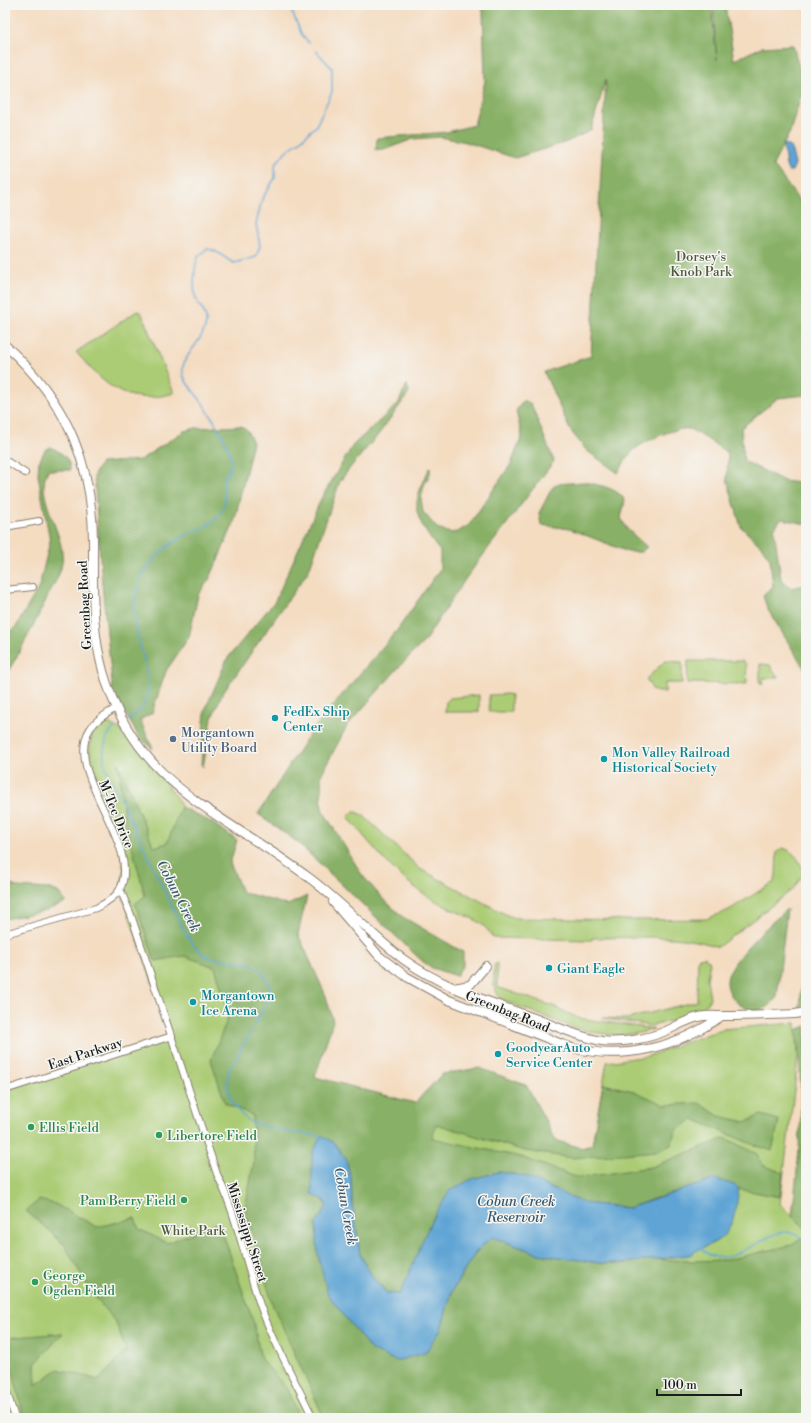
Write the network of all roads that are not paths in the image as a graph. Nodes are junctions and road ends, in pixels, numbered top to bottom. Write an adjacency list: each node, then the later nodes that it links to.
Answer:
1 (5, 345): 8 (main road, Greenbag Road)
2 (5, 460): 3 (street)
3 (25, 473)
4 (39, 521): 5 (street)
5 (5, 527)
6 (34, 587): 7 (street)
7 (5, 590)
8 (116, 708): 9 (main road, Greenbag Road); 10 (street, M-Tec Drive)
9 (320, 886): 13 (main road, Greenbag Road); 15 (main road, Greenbag Road)
10 (120, 889): 11 (street); 16 (street, Mississippi Street)
11 (5, 934)
12 (486, 966): 13 (main road)
13 (453, 988): 15 (main road, Greenbag Road)
14 (806, 1012): 15 (main road, Greenbag Road)
15 (722, 1016)
16 (172, 1036): 17 (street, East Parkway); 20 (street, Mississippi Street)
17 (5, 1090)
18 (5, 1386): 19 (street)
19 (15, 1418)
20 (313, 1418)

